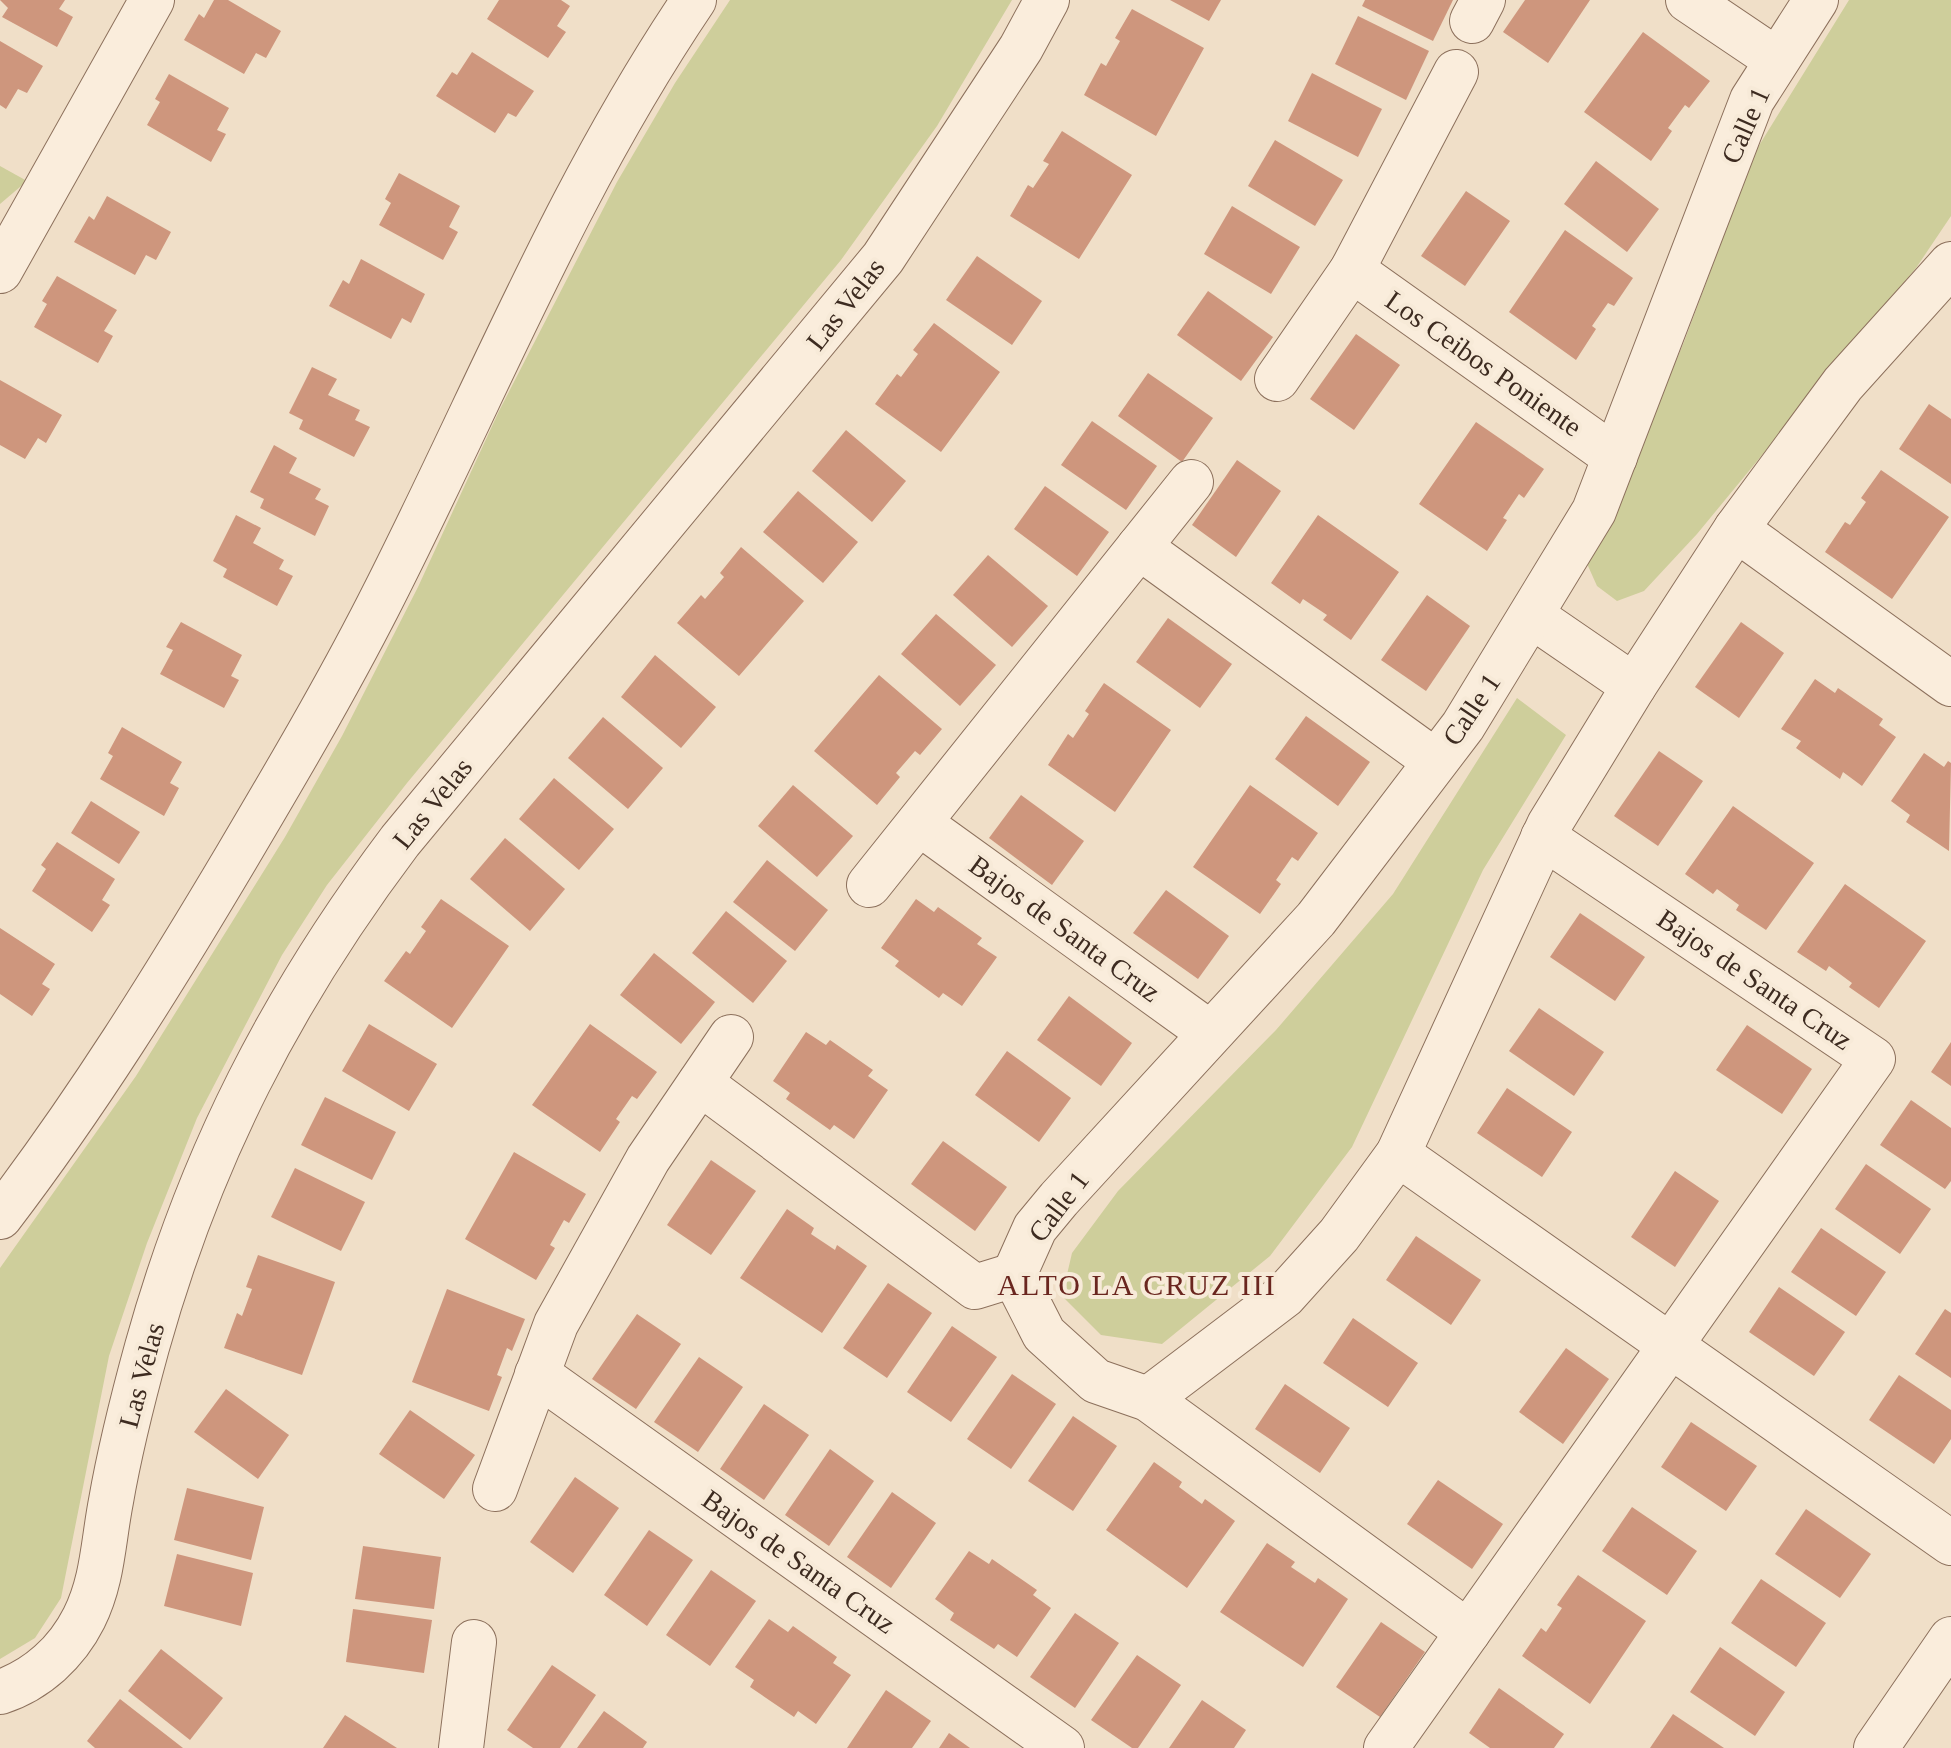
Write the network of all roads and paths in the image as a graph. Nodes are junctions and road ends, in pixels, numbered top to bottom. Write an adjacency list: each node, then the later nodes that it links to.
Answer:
1 (152, 0): 8 (street)
2 (694, 0): 27 (street)
3 (1047, 0): 37 (street, Las Velas)
4 (1688, 0): 6 (street)
5 (1816, 0): 6 (street, Calle 1)
6 (1777, 60): 12 (street, Calle 1)
7 (1456, 72): 10 (street)
8 (2, 261)
9 (1951, 264): 14 (street)
10 (1352, 270): 11 (street); 12 (street, Los Ceibos Poniente)
11 (1277, 379)
12 (1615, 457): 16 (street, Calle 1)
13 (1191, 482): 15 (street)
14 (1736, 529): 17 (street); 18 (street)
15 (1139, 547): 19 (street); 20 (street)
16 (1532, 616): 18 (street); 19 (street, Calle 1)
17 (1951, 684)
18 (1634, 686): 21 (street)
19 (1435, 761): 23 (street, Calle 1)
20 (919, 823): 22 (street); 23 (street, Bajos de Santa Cruz)
21 (1543, 837): 26 (street); 29 (street, Bajos de Santa Cruz)
22 (869, 885)
23 (1210, 1033): 28 (street, Calle 1)
24 (731, 1037): 25 (street)
25 (700, 1083): 28 (street); 30 (street)
26 (1398, 1154): 29 (street); 31 (street)
27 (0, 1217)
28 (1014, 1275): 31 (street)
29 (1670, 1347): 33 (street); 34 (street, Bajos de Santa Cruz)
30 (537, 1374): 32 (street); 39 (street, Bajos de Santa Cruz)
31 (1148, 1399): 34 (street)
32 (495, 1489)
33 (1951, 1543)
34 (1468, 1632): 40 (street, Bajos de Santa Cruz)
35 (1951, 1641): 41 (street)
36 (474, 1642): 38 (street)
37 (0, 1692)
38 (461, 1748)
39 (1062, 1748)
40 (1386, 1748)
41 (1876, 1748)

